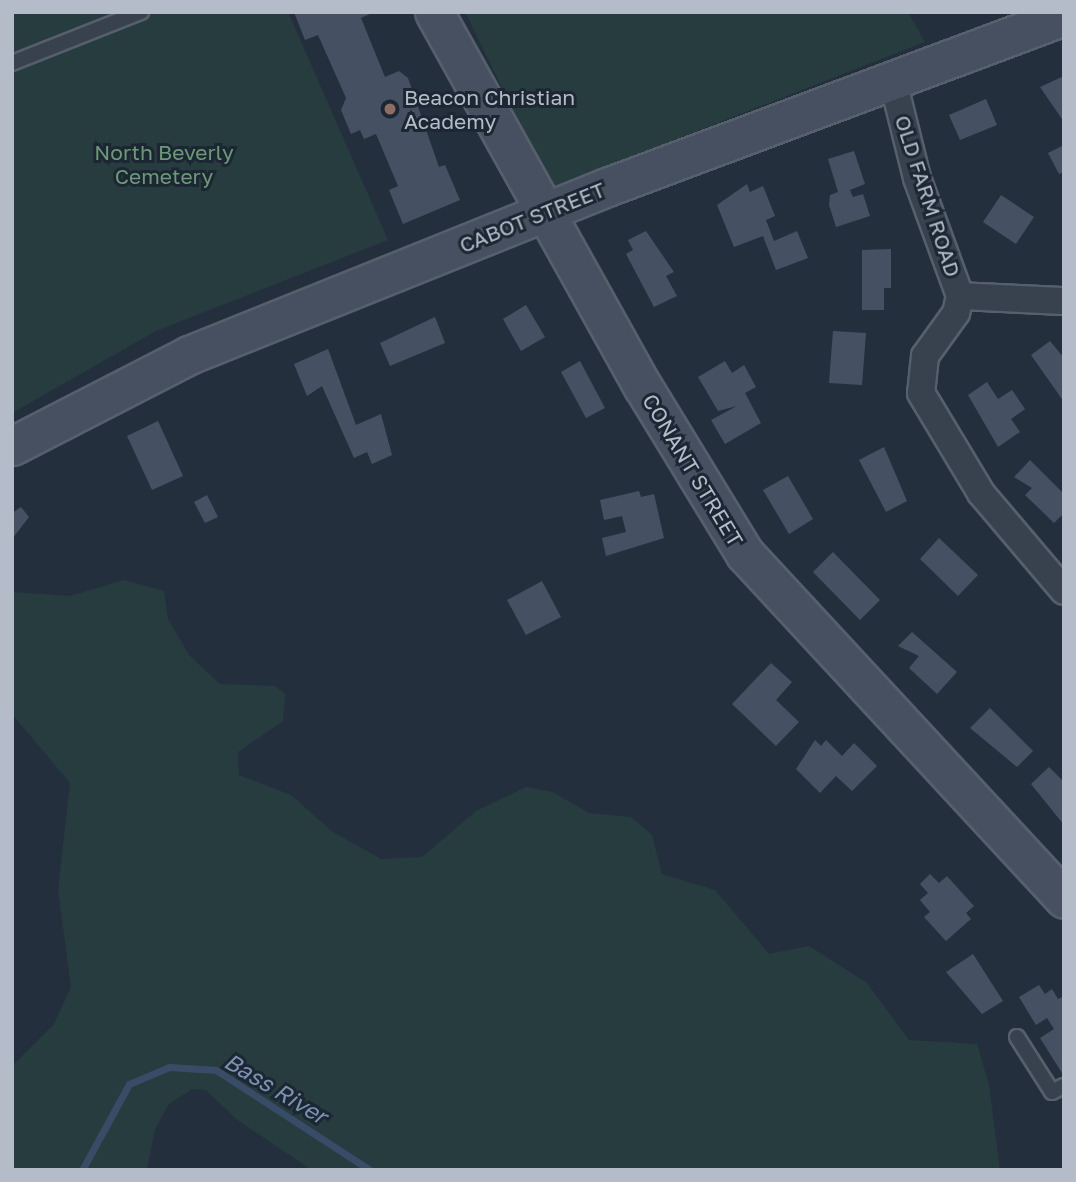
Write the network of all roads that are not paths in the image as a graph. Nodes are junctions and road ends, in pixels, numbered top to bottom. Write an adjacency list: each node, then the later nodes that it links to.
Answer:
1 (141, 12): 4 (lane)
2 (434, 12): 6 (main road, CONANT STREET)
3 (1064, 16): 5 (main road, CABOT STREET)
4 (12, 63)
5 (892, 78): 6 (main road, CABOT STREET); 7 (street, OLD FARM ROAD)
6 (544, 212): 9 (main road, CABOT STREET); 11 (main road, CONANT STREET)
7 (960, 296): 8 (street); 10 (street, OLD FARM ROAD)
8 (1064, 301)
9 (12, 446)
10 (1064, 591)
11 (1064, 899)
12 (1017, 1037): 13 (lane)
13 (1064, 1086)

